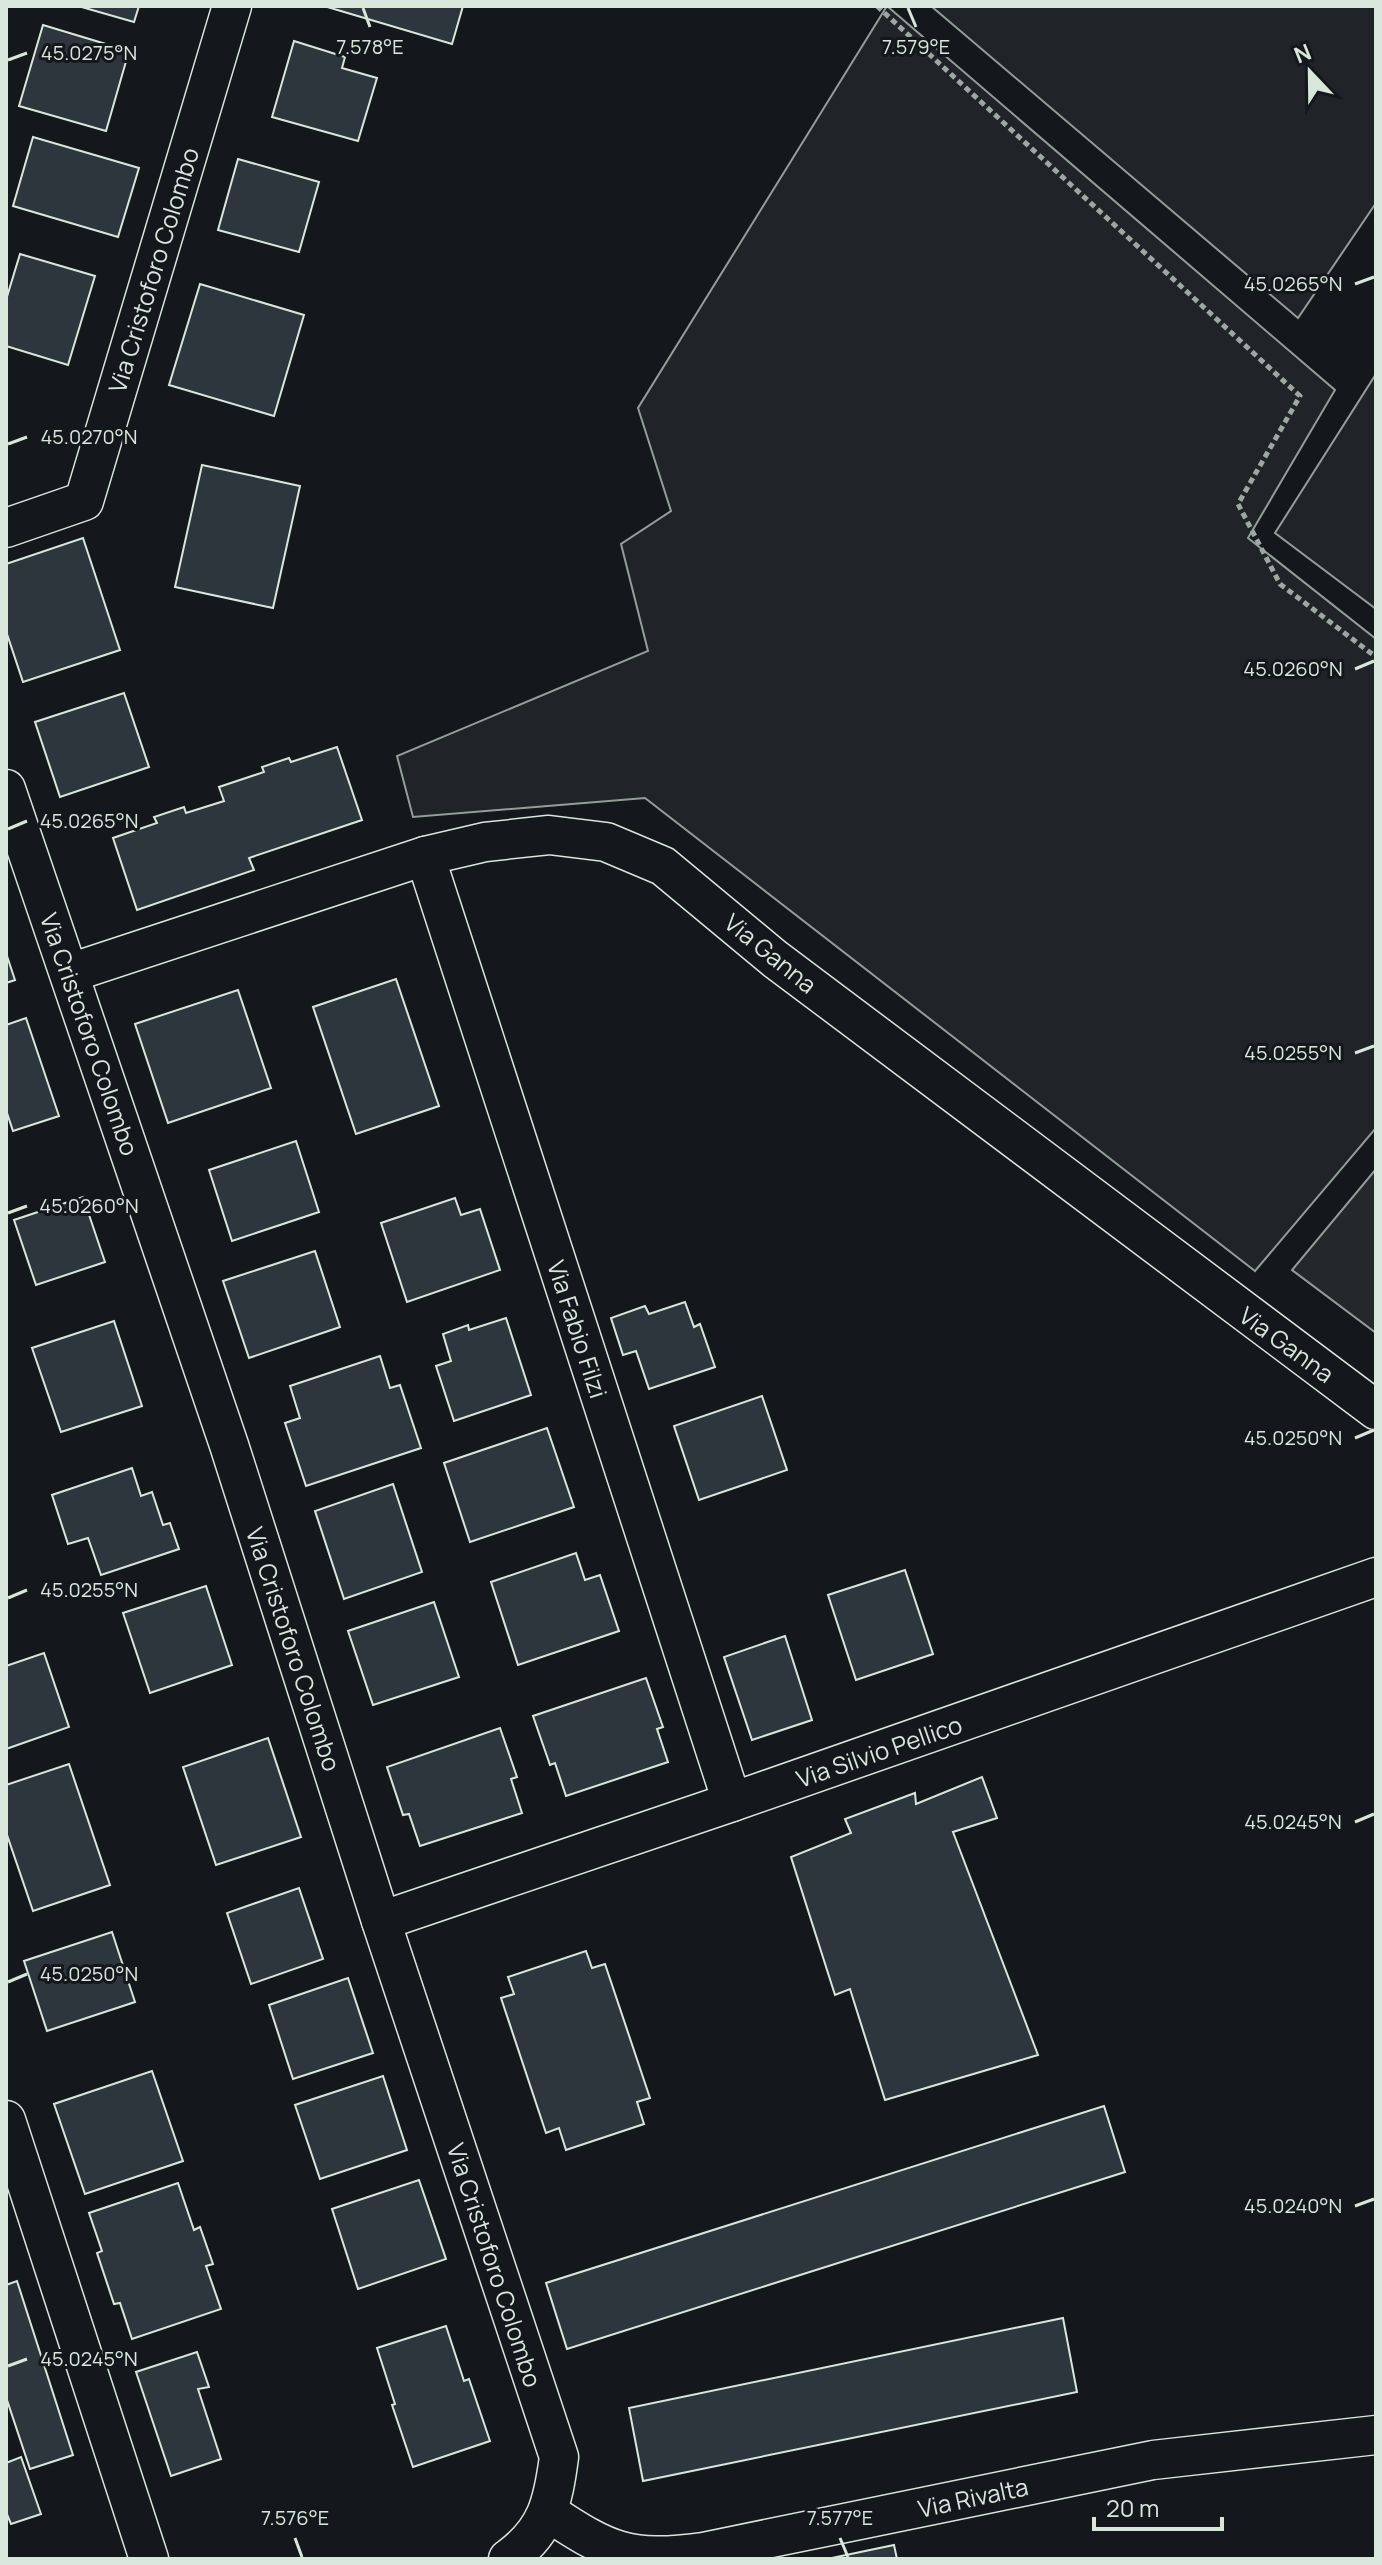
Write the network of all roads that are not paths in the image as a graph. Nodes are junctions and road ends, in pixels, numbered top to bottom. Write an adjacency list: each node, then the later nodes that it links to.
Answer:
1 (232, 6): 2 (street, Via Cristoforo Colombo)
2 (6, 528)
3 (6, 789): 5 (street, Via Cristoforo Colombo)
4 (425, 856): 5 (street, Via Ganna); 6 (street, Via Ganna); 8 (street, Via Fabio Filzi)
5 (70, 973): 9 (street, Via Cristoforo Colombo)
6 (1376, 1410)
7 (1376, 1577): 8 (street, Via Silvio Pellico)
8 (732, 1802): 9 (street, Via Silvio Pellico)
9 (381, 1921): 12 (street, Via Cristoforo Colombo)
10 (6, 2120): 14 (street)
11 (1376, 2435): 13 (street, Via Rivalta)
12 (548, 2512): 13 (street, Via Rivalta); 15 (street)
13 (703, 2556)
14 (149, 2559)
15 (508, 2559)

